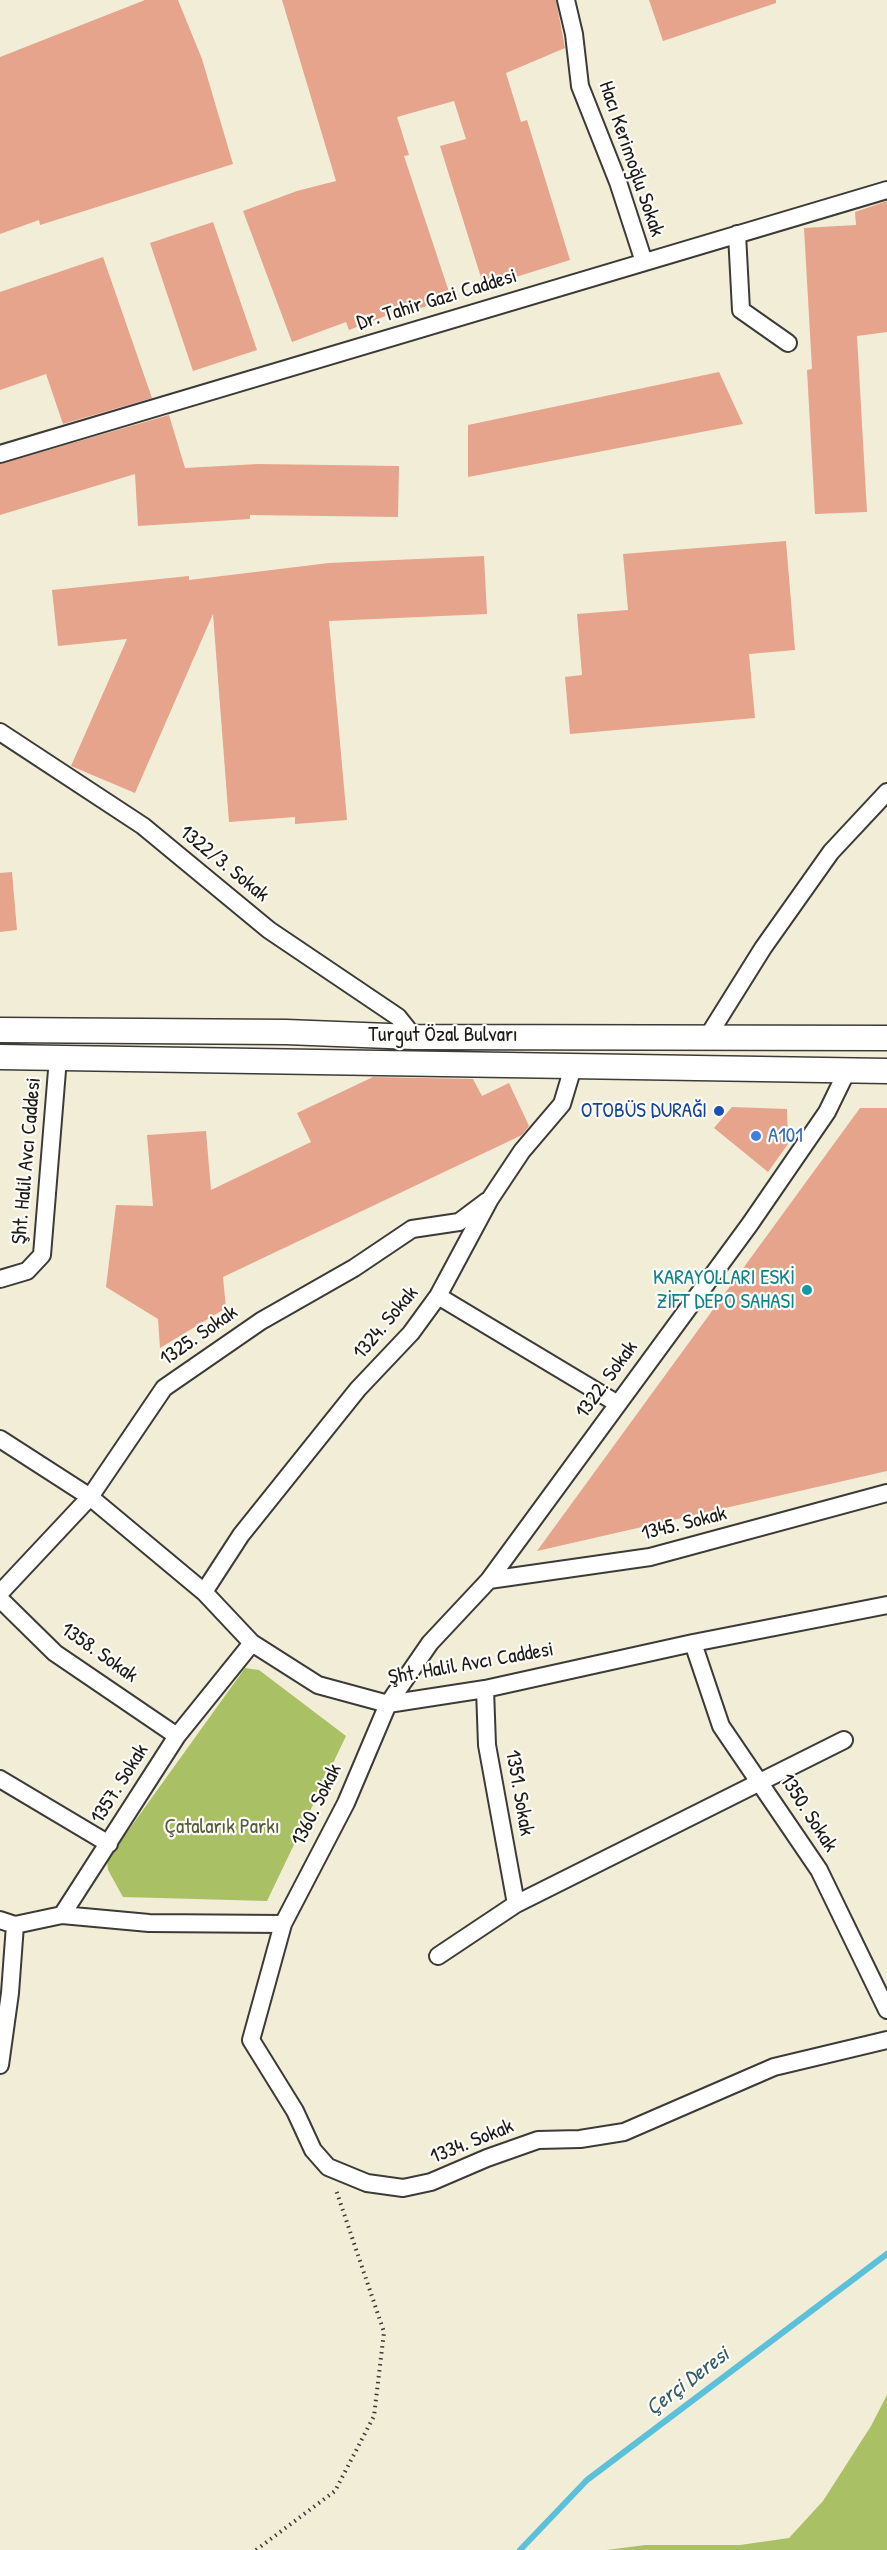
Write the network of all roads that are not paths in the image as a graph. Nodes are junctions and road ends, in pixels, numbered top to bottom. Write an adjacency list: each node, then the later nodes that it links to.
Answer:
1 (566, 0): 4 (street, Hacı Kerimoğlu Sokak)
2 (887, 190): 3 (street, Dr. Tahir Gazi Caddesi)
3 (737, 234): 4 (street, Dr. Tahir Gazi Caddesi); 5 (street)
4 (644, 262): 6 (street, Dr. Tahir Gazi Caddesi)
5 (788, 343)
6 (0, 454)
7 (0, 732): 11 (street, 1322/3. Sokak)
8 (887, 792): 10 (street)
9 (0, 1030): 11 (main road, Turgut Özal Bulvarı)
10 (708, 1036): 11 (main road, Turgut Özal Bulvarı); 12 (main road, Turgut Özal Bulvarı)
11 (414, 1037)
12 (887, 1038)
13 (0, 1057): 14 (main road)
14 (58, 1058): 15 (main road); 19 (street, Şht. Halil Avcı Caddesi)
15 (574, 1065): 16 (main road); 18 (street, 1324. Sokak)
16 (847, 1071): 17 (main road); 21 (street, 1322. Sokak)
17 (887, 1071)
18 (490, 1199): 20 (street, 1324. Sokak); 24 (street, 1325. Sokak)
19 (0, 1279)
20 (438, 1296): 21 (street); 26 (street, 1324. Sokak)
21 (618, 1404): 25 (street, 1322. Sokak)
22 (0, 1440): 24 (street, Şht. Halil Avcı Caddesi)
23 (887, 1493): 25 (street, 1345. Sokak)
24 (90, 1497): 26 (street, Şht. Halil Avcı Caddesi); 27 (street, 1325. Sokak)
25 (489, 1580): 33 (street, 1322. Sokak)
26 (204, 1592): 30 (street, Şht. Halil Avcı Caddesi)
27 (0, 1593)
28 (0, 1599): 34 (street, 1358. Sokak)
29 (887, 1605): 31 (street, Şht. Halil Avcı Caddesi)
30 (252, 1643): 33 (street, Şht. Halil Avcı Caddesi); 34 (street, 1357. Sokak)
31 (693, 1643): 32 (street, Şht. Halil Avcı Caddesi); 37 (street, 1350. Sokak)
32 (485, 1689): 33 (street, Şht. Halil Avcı Caddesi); 39 (street, 1351. Sokak)
33 (388, 1704): 42 (street, 1360. Sokak)
34 (177, 1736): 38 (street, 1357. Sokak)
35 (844, 1740): 37 (street)
36 (0, 1779): 38 (street)
37 (761, 1781): 39 (street); 44 (street, 1350. Sokak)
38 (109, 1844): 40 (street, 1357. Sokak)
39 (516, 1904): 43 (street)
40 (62, 1915): 41 (street); 42 (street)
41 (8, 1923): 46 (street)
42 (283, 1924): 45 (street, 1334. Sokak)
43 (438, 1956)
44 (887, 2010)
45 (887, 2040)
46 (0, 2065)

